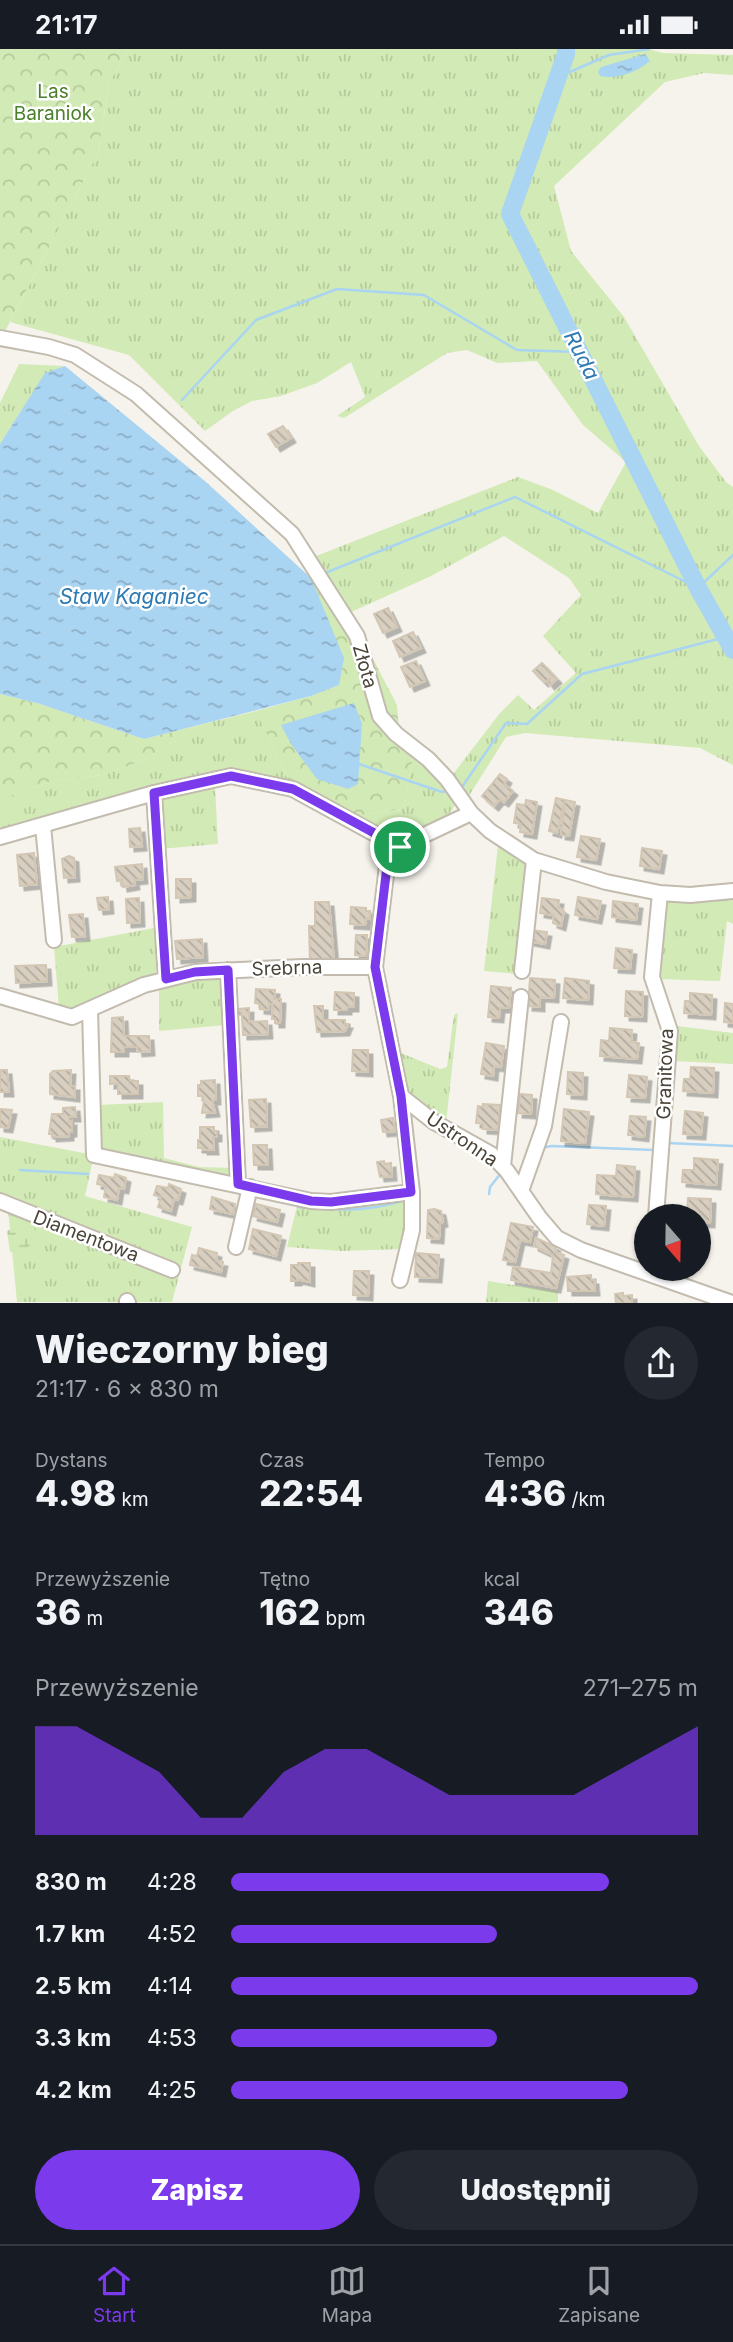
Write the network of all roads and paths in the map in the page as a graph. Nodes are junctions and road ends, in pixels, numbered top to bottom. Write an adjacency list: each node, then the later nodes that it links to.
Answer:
1 (0, 338): 3 (street, Złota)
2 (154, 793): 4 (street); 6 (street); 14 (street)
3 (471, 813): 6 (street); 7 (street, Złota)
4 (43, 825): 5 (street); 10 (street)
5 (0, 837)
6 (400, 847): 11 (street)
7 (534, 860): 9 (street, Złota); 13 (street)
8 (733, 891): 9 (street, Złota)
9 (660, 894): 25 (street, Granitowa)
10 (54, 940)
11 (375, 967): 12 (street, Srebrna); 19 (street)
12 (228, 970): 14 (street, Srebrna); 21 (street)
13 (522, 971)
14 (166, 979): 17 (street, Srebrna)
15 (0, 996): 17 (street, Srebrna)
16 (521, 997): 20 (street)
17 (90, 1010): 21 (street)
18 (561, 1022): 22 (street)
19 (401, 1096): 20 (street, Ustronna); 23 (street)
20 (503, 1166): 22 (street, Ustronna)
21 (244, 1185): 23 (street); 26 (street)
22 (521, 1191): 27 (street, Ustronna)
23 (411, 1192): 29 (street)
24 (0, 1201): 28 (street, Diamentowa)
25 (657, 1204)
26 (236, 1247)
27 (634, 1266)
28 (172, 1270)
29 (400, 1280)
30 (675, 1281): 31 (street, Ustronna)
31 (732, 1303)

